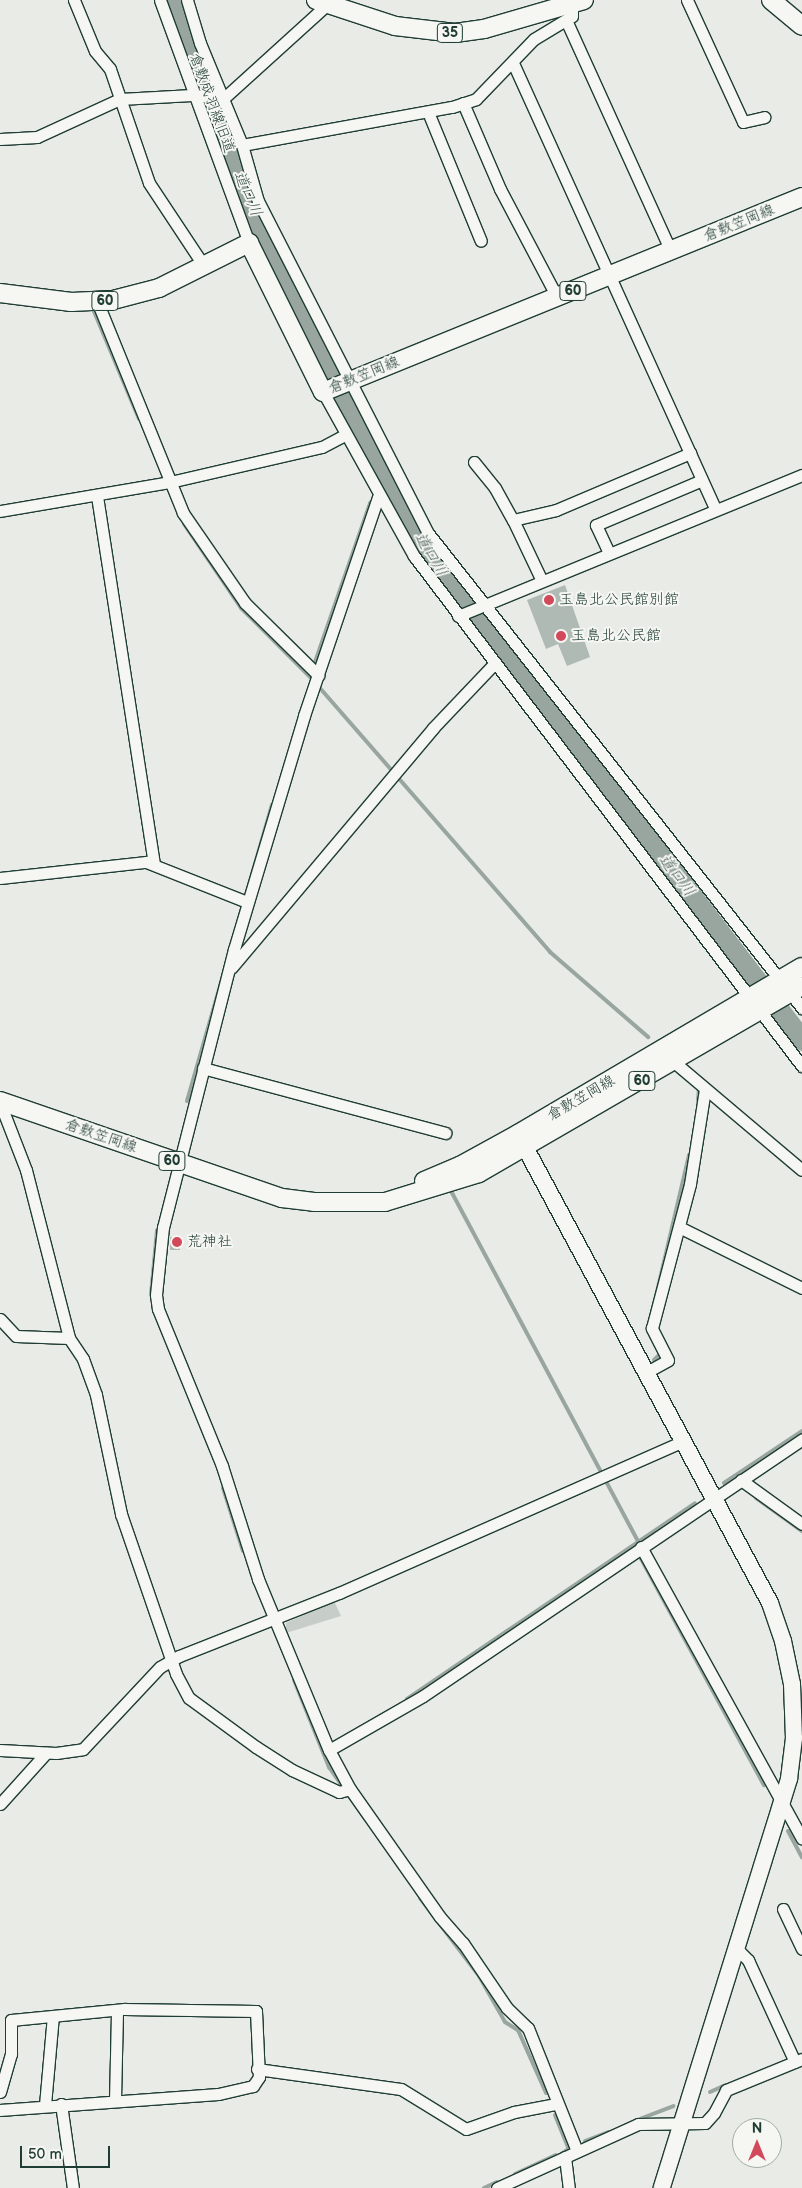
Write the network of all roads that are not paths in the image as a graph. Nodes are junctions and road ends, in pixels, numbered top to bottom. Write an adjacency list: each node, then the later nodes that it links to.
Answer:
1 (74, 0): 13 (street)
2 (160, 0): 11 (street, 倉敷成羽線旧道)
3 (187, 0): 12 (street)
4 (687, 0): 16 (street)
5 (771, 0): 9 (main road)
6 (324, 1): 7 (main road, 35); 12 (street)
7 (578, 2): 8 (street)
8 (566, 20): 10 (street); 22 (street)
9 (802, 26)
10 (513, 62): 14 (street); 24 (street)
11 (196, 95): 12 (street); 13 (street); 21 (street, 倉敷成羽線旧道)
12 (221, 97): 18 (street)
13 (120, 99): 17 (street); 23 (street)
14 (463, 103): 15 (street); 26 (street)
15 (428, 112): 18 (street); 20 (street)
16 (764, 117)
17 (0, 139)
18 (242, 144): 28 (street)
19 (801, 201): 22 (main road, 倉敷笠岡線 / 60)
20 (481, 241)
21 (249, 243): 23 (main road, 60); 28 (main road, 倉敷笠岡線)
22 (671, 251): 24 (main road, 倉敷笠岡線 / 60)
23 (204, 266): 27 (main road, 60)
24 (610, 276): 26 (main road, 倉敷笠岡線 / 60); 30 (street)
25 (0, 293): 27 (main road, 60)
26 (557, 297): 28 (main road, 倉敷笠岡線 / 60)
27 (97, 301): 34 (street)
28 (336, 386): 29 (street); 42 (street)
29 (345, 435): 34 (street); 36 (street)
30 (690, 453): 33 (street); 39 (street)
31 (474, 462): 39 (street)
32 (802, 475): 37 (street)
33 (702, 480): 37 (street); 40 (street)
34 (167, 483): 35 (street); 45 (street)
35 (97, 496): 38 (street); 46 (street)
36 (378, 497): 43 (street); 45 (street)
37 (715, 510): 40 (street)
38 (0, 511)
39 (513, 520): 41 (street)
40 (609, 553): 41 (street)
41 (542, 581): 42 (street)
42 (482, 606): 43 (street); 51 (street)
43 (459, 616): 44 (street)
44 (494, 664): 50 (street); 52 (street)
45 (318, 675): 48 (street)
46 (154, 864): 47 (street); 48 (street)
47 (0, 878)
48 (244, 901): 50 (street)
49 (802, 967): 51 (main road, 倉敷笠岡線 / 60)
50 (231, 968): 56 (street)
51 (791, 986): 52 (main road, 倉敷笠岡線 / 60); 53 (street)
52 (753, 1006): 54 (main road, 倉敷笠岡線 / 60); 55 (street); 60 (main road, 倉敷笠岡線 / 60)
53 (802, 1008)
54 (674, 1062): 57 (street); 60 (main road, 倉敷笠岡線 / 60)
55 (802, 1066)
56 (203, 1068): 59 (street); 61 (street)
57 (701, 1086): 62 (street); 63 (street)
58 (0, 1102): 61 (main road, 倉敷笠岡線 / 60); 66 (street)
59 (445, 1133)
60 (522, 1141): 61 (main road, 倉敷笠岡線 / 60); 67 (street)
61 (179, 1164): 74 (street)
62 (802, 1170)
63 (679, 1224): 64 (street); 67 (street)
64 (802, 1288)
65 (0, 1319): 66 (street)
66 (70, 1338): 75 (street)
67 (645, 1373): 69 (street)
68 (802, 1439): 70 (street)
69 (681, 1442): 71 (street); 74 (street)
70 (738, 1482): 71 (street); 72 (street)
71 (713, 1498): 73 (street); 81 (street)
72 (802, 1524)
73 (641, 1547): 77 (street); 81 (street)
74 (273, 1621): 75 (street); 77 (street)
75 (172, 1660): 78 (street); 79 (street)
76 (0, 1750): 78 (street)
77 (329, 1750): 79 (street)
78 (46, 1753): 80 (street)
79 (347, 1791): 93 (street)
80 (0, 1804)
81 (782, 1804): 82 (street); 84 (street)
82 (802, 1839)
83 (783, 1909): 85 (street)
84 (737, 1949): 88 (street); 96 (street)
85 (802, 1949)
86 (117, 2010): 87 (street); 89 (street); 91 (street)
87 (53, 2016): 90 (street); 94 (street)
88 (796, 2059): 96 (street)
89 (257, 2069): 91 (street); 93 (street)
90 (0, 2092)
91 (115, 2100): 92 (street)
92 (61, 2104): 94 (street); 100 (street)
93 (556, 2104): 97 (street)
94 (45, 2105): 95 (street)
95 (0, 2110)
96 (681, 2124): 97 (street); 99 (street)
97 (577, 2151): 98 (street)
98 (565, 2157): 101 (street); 102 (street)
99 (662, 2187)
100 (73, 2188)
101 (497, 2188)
102 (569, 2188)

